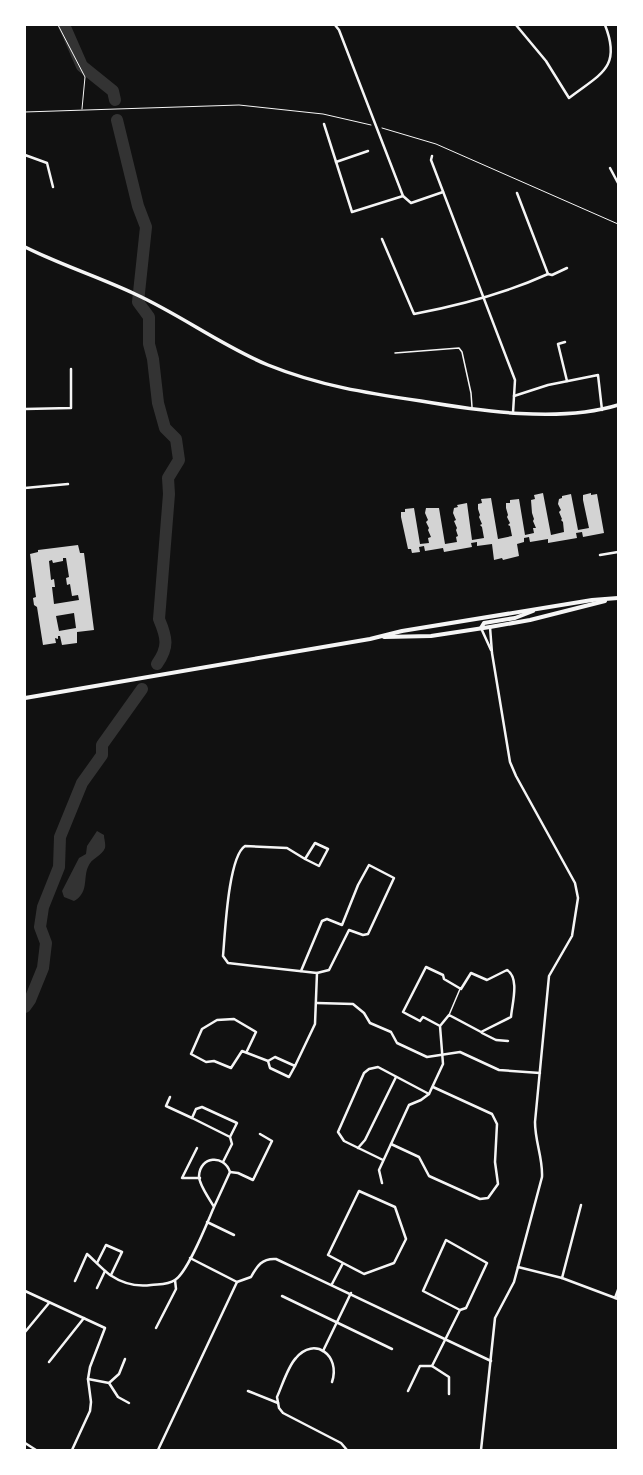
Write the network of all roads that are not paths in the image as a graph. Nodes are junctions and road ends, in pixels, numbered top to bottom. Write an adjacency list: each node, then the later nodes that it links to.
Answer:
1 (335, 25): 15 (street)
2 (516, 25): 3 (street)
3 (605, 25)
4 (324, 124): 8 (street)
5 (368, 151): 8 (street)
6 (25, 156): 12 (street)
7 (432, 156): 13 (street)
8 (336, 162): 15 (street)
9 (610, 168): 10 (street)
10 (616, 176): 11 (street)
11 (618, 183)
12 (53, 187)
13 (444, 192): 15 (street); 20 (street)
14 (517, 193): 19 (street)
15 (403, 196)
16 (382, 239): 20 (street)
17 (25, 247): 28 (street)
18 (567, 268): 19 (street)
19 (548, 274): 20 (street)
20 (484, 299): 25 (street)
21 (565, 342): 24 (street)
22 (395, 353): 28 (lane)
23 (71, 369): 27 (street)
24 (567, 381): 25 (street); 29 (street)
25 (514, 396): 30 (street)
26 (618, 405): 29 (street)
27 (25, 409)
28 (472, 409): 30 (street)
29 (602, 410): 30 (street)
30 (513, 413)
31 (68, 484): 32 (street)
32 (25, 488)
33 (618, 552): 34 (street)
34 (600, 555)
35 (618, 598): 36 (main road); 39 (main road)
36 (537, 609): 37 (main road); 39 (main road)
37 (488, 617): 38 (main road); 39 (main road)
38 (480, 618): 40 (main road); 41 (main road)
39 (489, 625): 40 (main road); 42 (street)
40 (481, 628): 41 (main road); 42 (street)
41 (370, 638): 43 (main road)
42 (492, 652): 57 (street)
43 (25, 698)
44 (305, 859): 44 (street); 45 (street)
45 (301, 971): 46 (street); 46 (street)
46 (317, 973): 48 (street)
47 (461, 989): 49 (lane); 50 (street); 51 (street)
48 (317, 1003): 54 (street); 56 (street)
49 (448, 1015): 50 (street); 51 (street)
50 (440, 1026): 54 (street)
51 (481, 1032): 52 (street)
52 (508, 1041)
53 (247, 1052): 53 (street); 55 (street)
54 (443, 1054): 57 (street); 59 (street)
55 (268, 1061): 56 (street); 56 (street)
56 (295, 1066)
57 (540, 1073): 80 (street)
58 (396, 1077): 60 (street); 67 (street); 67 (street)
59 (433, 1086): 60 (street); 65 (street)
60 (429, 1094): 65 (street)
61 (170, 1097): 62 (street)
62 (192, 1118): 64 (street); 64 (street)
63 (260, 1134): 70 (street)
64 (230, 1137): 69 (street)
65 (392, 1144): 68 (street)
66 (197, 1148): 71 (street)
67 (358, 1148): 68 (street)
68 (384, 1160): 72 (street)
69 (223, 1162): 70 (street); 71 (street)
70 (230, 1172): 74 (street)
71 (200, 1178): 74 (street)
72 (382, 1183)
73 (581, 1205): 83 (street)
74 (214, 1207): 75 (street)
75 (207, 1222): 76 (street); 77 (street)
76 (234, 1235)
77 (190, 1258): 85 (street); 86 (street)
78 (97, 1262): 81 (street); 82 (street); 84 (street)
79 (343, 1263): 79 (street); 87 (street)
80 (518, 1267): 83 (street); 104 (street)
81 (105, 1271): 82 (street); 88 (street)
82 (111, 1276): 85 (street)
83 (562, 1278): 93 (street)
84 (75, 1280)
85 (175, 1280): 98 (street)
86 (237, 1282): 87 (street); 118 (street)
87 (332, 1284): 91 (street)
88 (97, 1288)
89 (618, 1290): 93 (street)
90 (25, 1292): 94 (street)
91 (351, 1293): 97 (street); 100 (street)
92 (282, 1296): 97 (street)
93 (616, 1298)
94 (49, 1303): 96 (street); 99 (street)
95 (460, 1310): 95 (street); 100 (street)
96 (84, 1318): 105 (street); 107 (street)
97 (336, 1322): 101 (street); 102 (street)
98 (156, 1328)
99 (25, 1332)
100 (446, 1339): 104 (street); 106 (street)
101 (392, 1349)
102 (323, 1351): 108 (street); 114 (street)
103 (125, 1360): 109 (street)
104 (491, 1361): 120 (street)
105 (49, 1362)
106 (432, 1366): 111 (street); 112 (street)
107 (88, 1379): 109 (street); 117 (street)
108 (332, 1382)
109 (109, 1383): 113 (street)
110 (248, 1391): 114 (street)
111 (408, 1391)
112 (449, 1394)
113 (129, 1403)
114 (278, 1403): 119 (street)
115 (25, 1443): 116 (street)
116 (36, 1450)
117 (72, 1450)
118 (158, 1450)
119 (347, 1450)
120 (481, 1450)

